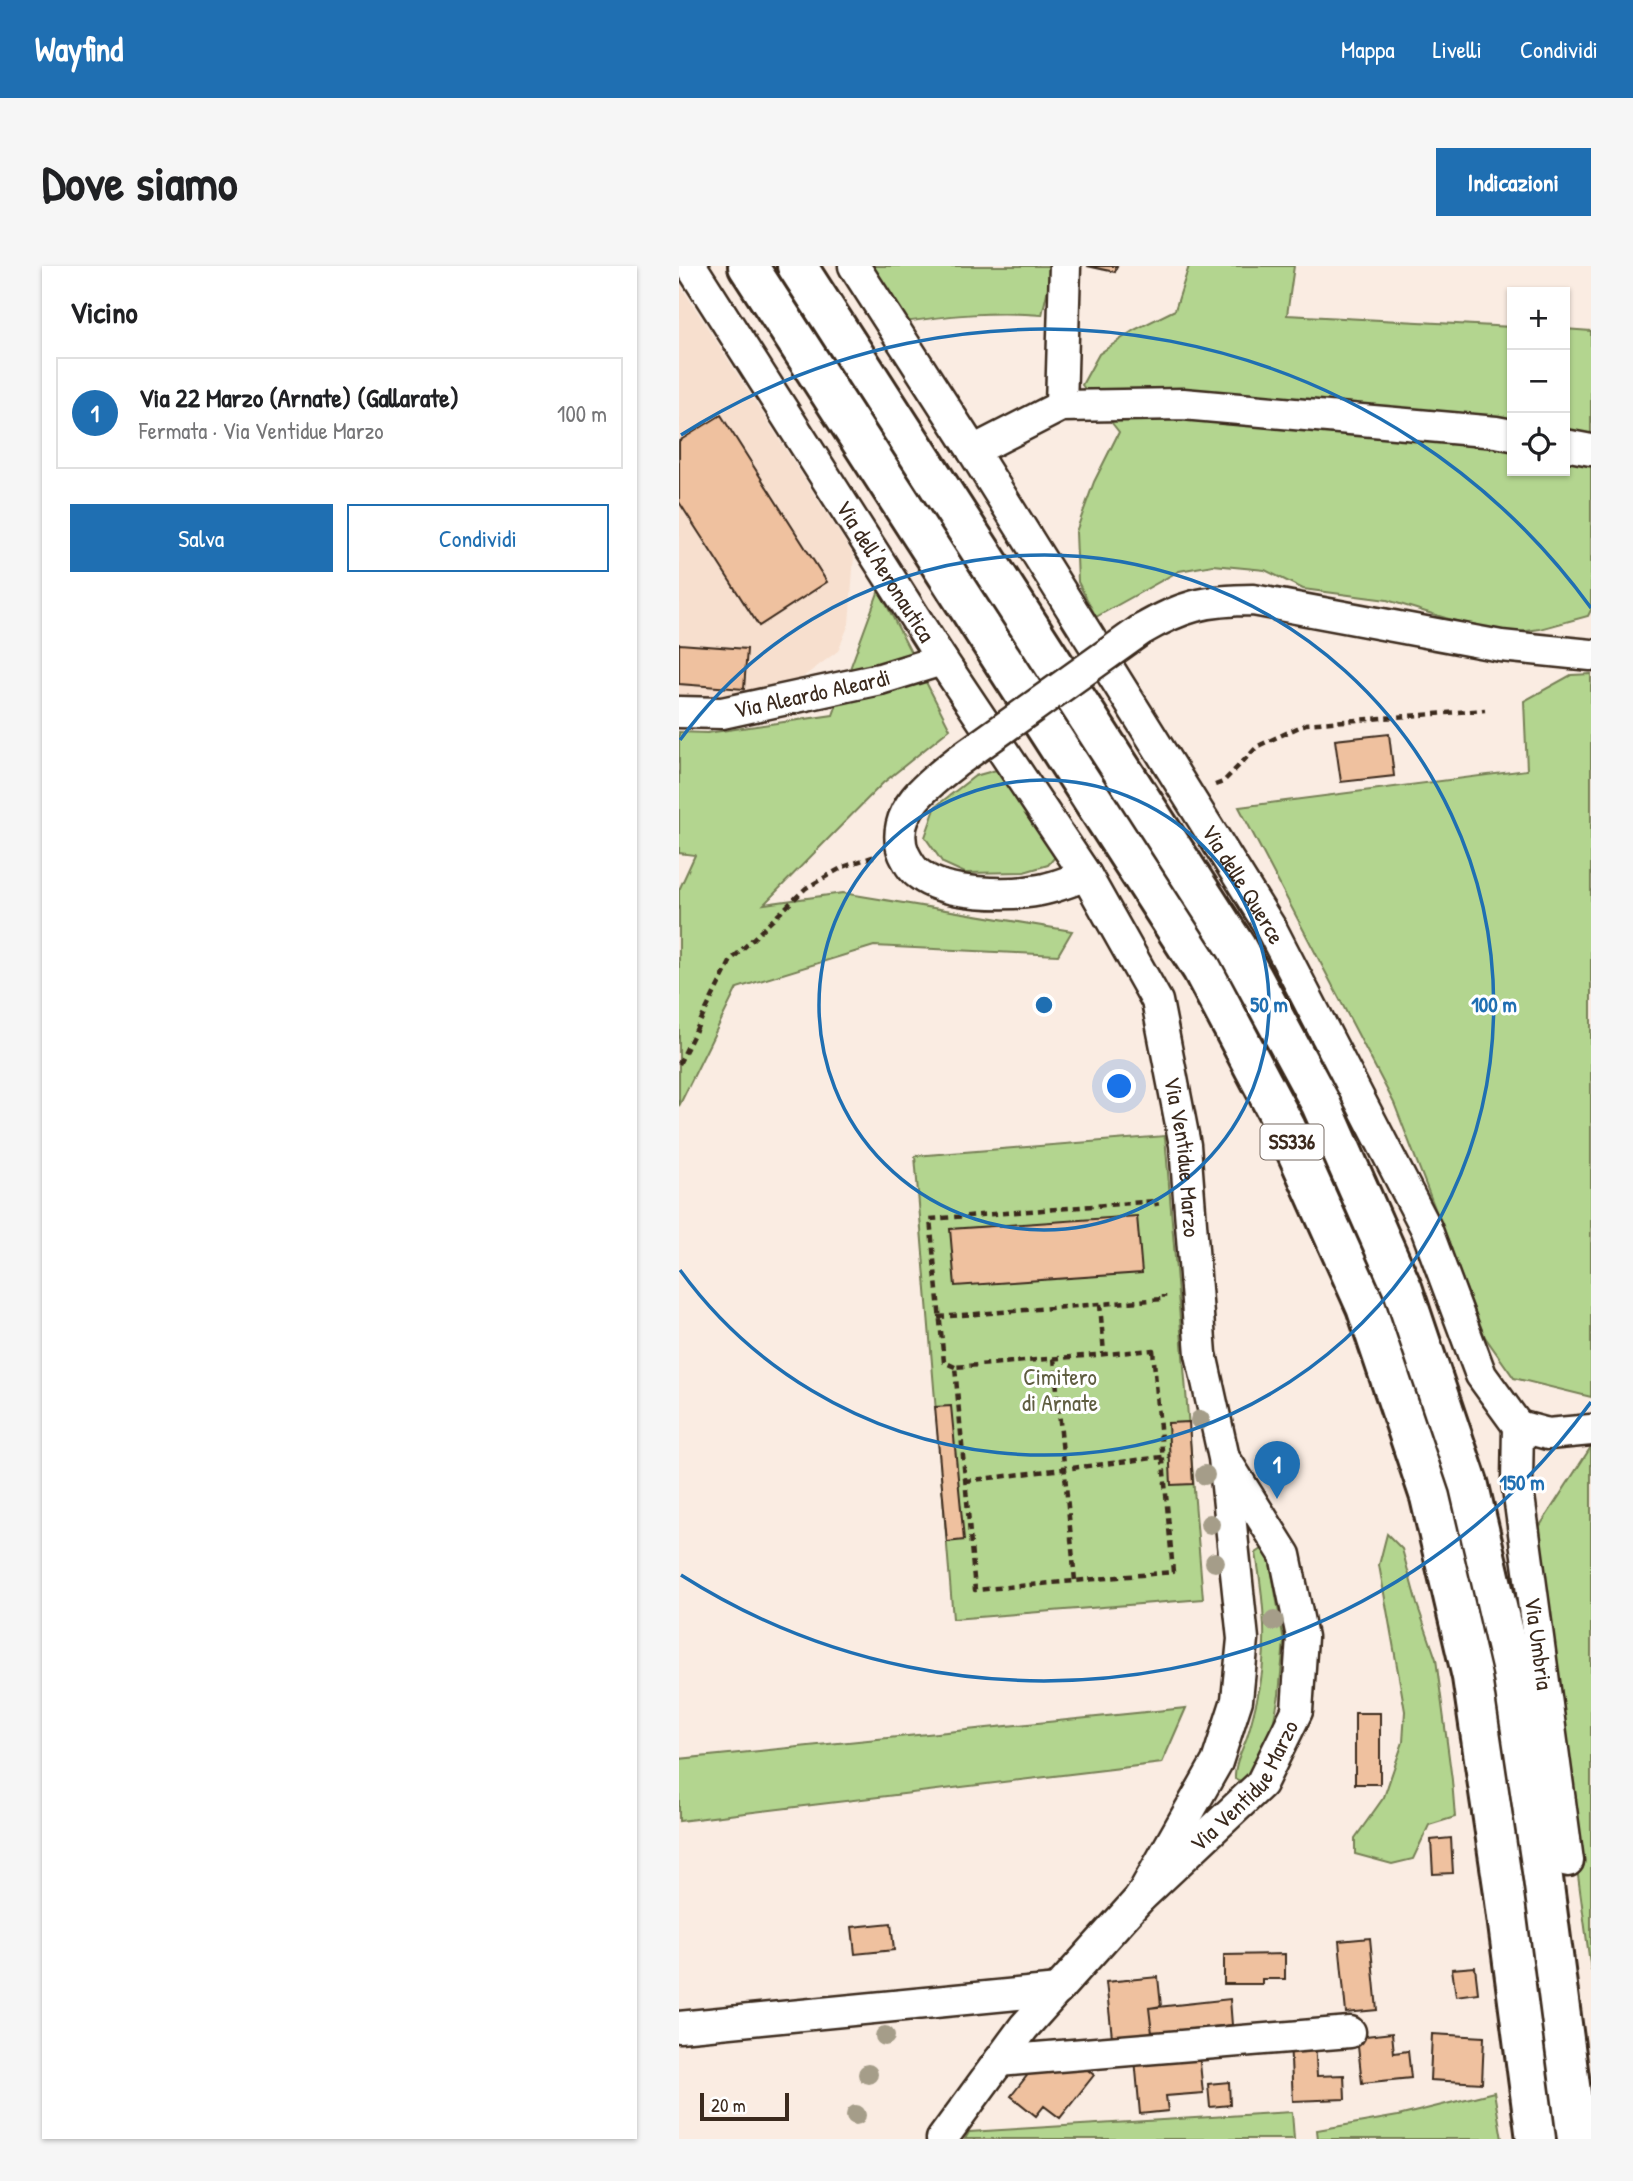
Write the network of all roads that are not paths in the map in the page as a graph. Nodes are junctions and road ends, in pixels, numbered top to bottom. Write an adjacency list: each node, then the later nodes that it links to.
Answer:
1 (691, 266): 12 (street, Via dell'Aeronautica)
2 (748, 266): 25 (highway, SS336)
3 (797, 266): 26 (highway, SS336)
4 (854, 266): 10 (street, Via delle Querce)
5 (1065, 266): 6 (street)
6 (1061, 406): 7 (street); 10 (street)
7 (1507, 434)
8 (1570, 446): 9 (street)
9 (1591, 450)
10 (972, 451): 15 (street, Via delle Querce)
11 (1591, 655): 14 (street, bridge)
12 (942, 660): 13 (street, Via Aleardo Aleardi); 14 (street, Via dell'Aeronautica)
13 (679, 712)
14 (1086, 875): 17 (street, Via Ventidue Marzo)
15 (1518, 1426): 16 (street); 18 (street, Via Umbria)
16 (1591, 1430)
17 (1224, 1458): 19 (street, Via Ventidue Marzo); 19 (street, Via Ventidue Marzo)
18 (1568, 1861)
19 (1140, 1898): 20 (street, Via Ventidue Marzo)
20 (1058, 1990): 21 (street); 23 (street, Via Ventidue Marzo)
21 (679, 2027)
22 (1350, 2032): 23 (street)
23 (999, 2061): 24 (street, Via Ventidue Marzo)
24 (942, 2139)
25 (1536, 2139)
26 (1577, 2139)

